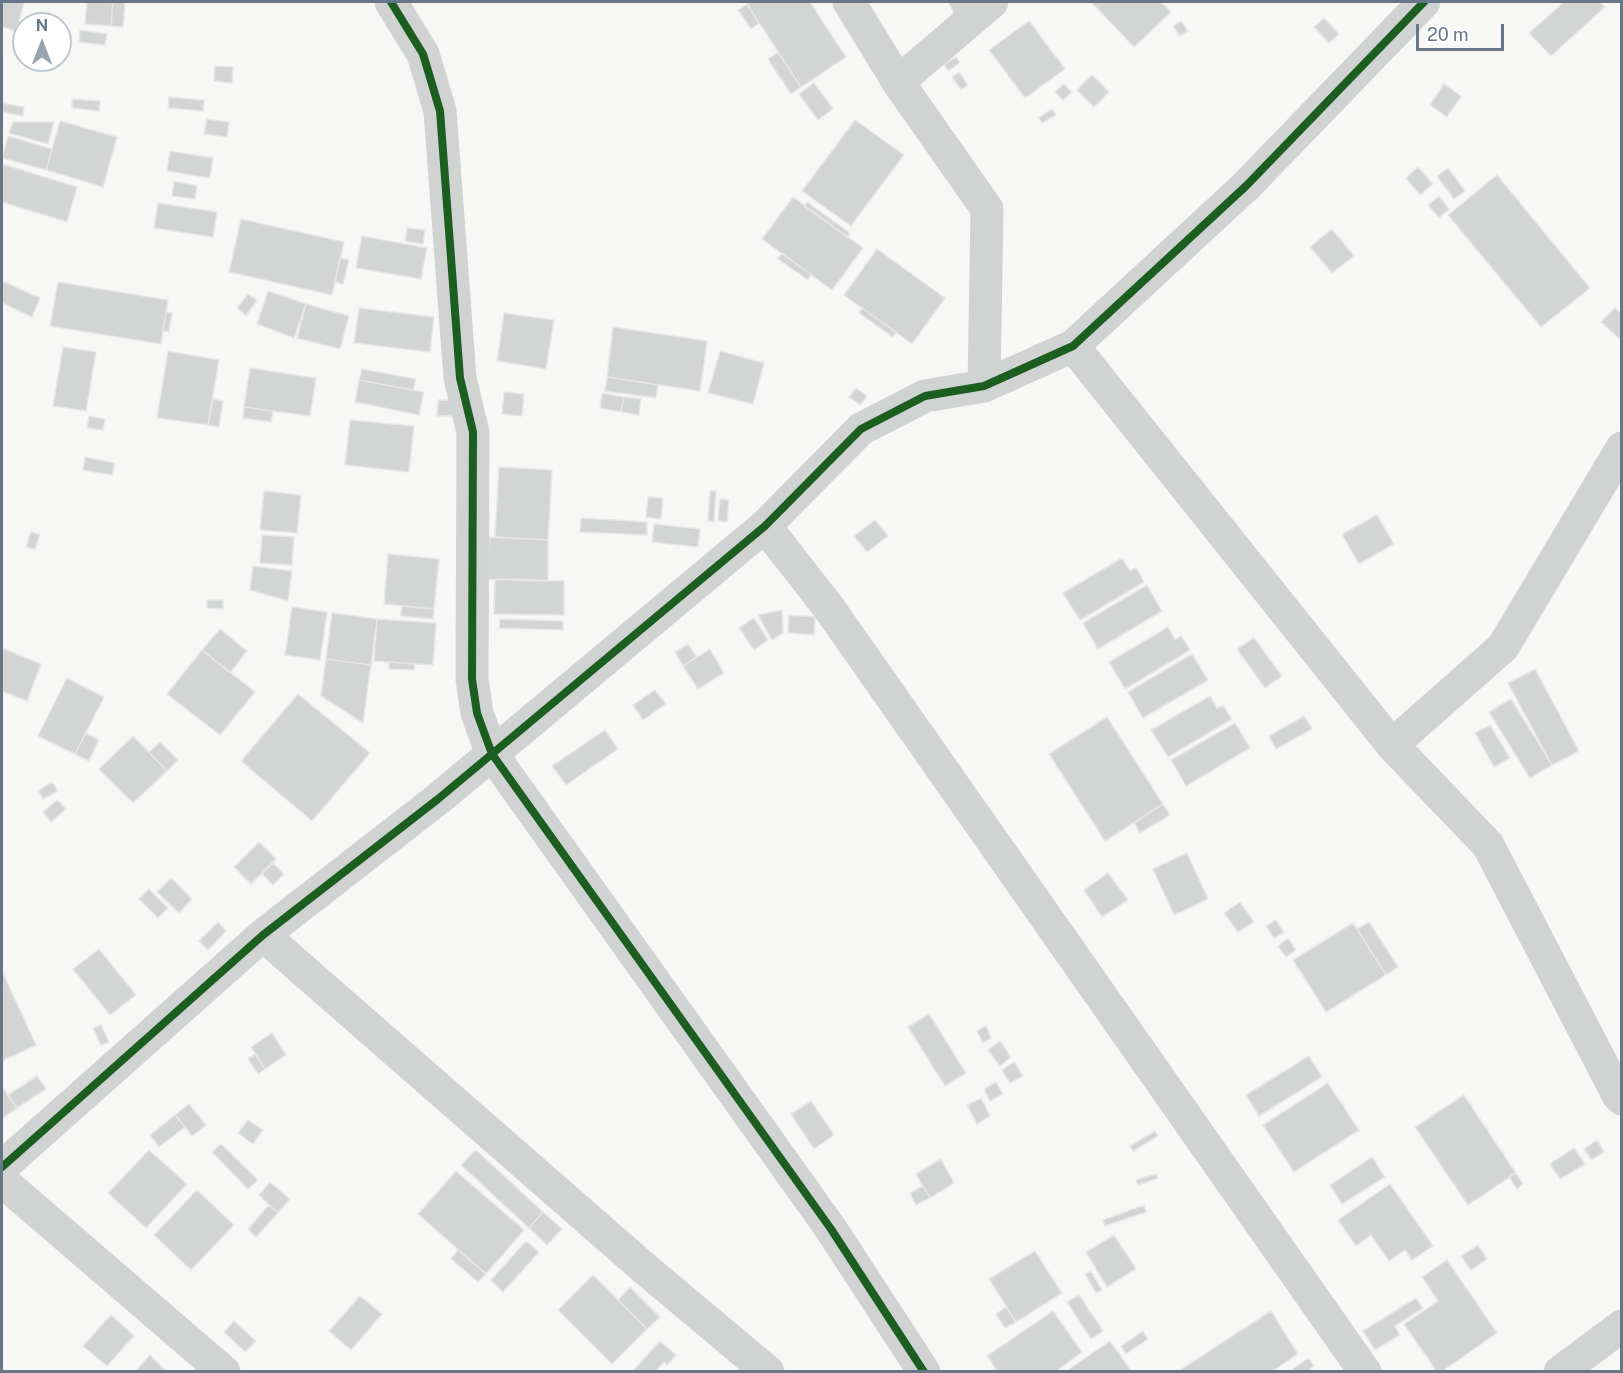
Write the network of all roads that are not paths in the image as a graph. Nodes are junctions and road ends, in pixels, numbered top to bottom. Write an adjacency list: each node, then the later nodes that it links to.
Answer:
1 (391, 2): 11 (street)
2 (849, 2): 5 (street)
3 (992, 2): 5 (street)
4 (1424, 2): 6 (street)
5 (898, 82): 7 (street)
6 (1073, 346): 7 (street); 10 (street)
7 (984, 386): 9 (street)
8 (1622, 448): 10 (street)
9 (765, 526): 11 (street); 20 (street)
10 (1392, 745): 13 (street)
11 (492, 754): 12 (street); 19 (street)
12 (263, 935): 14 (street); 18 (street)
13 (1622, 1099)
14 (2, 1167)
15 (2, 1181): 17 (street)
16 (1622, 1326): 21 (street)
17 (224, 1371)
18 (768, 1371)
19 (924, 1371)
20 (1365, 1371)
21 (1560, 1371)

